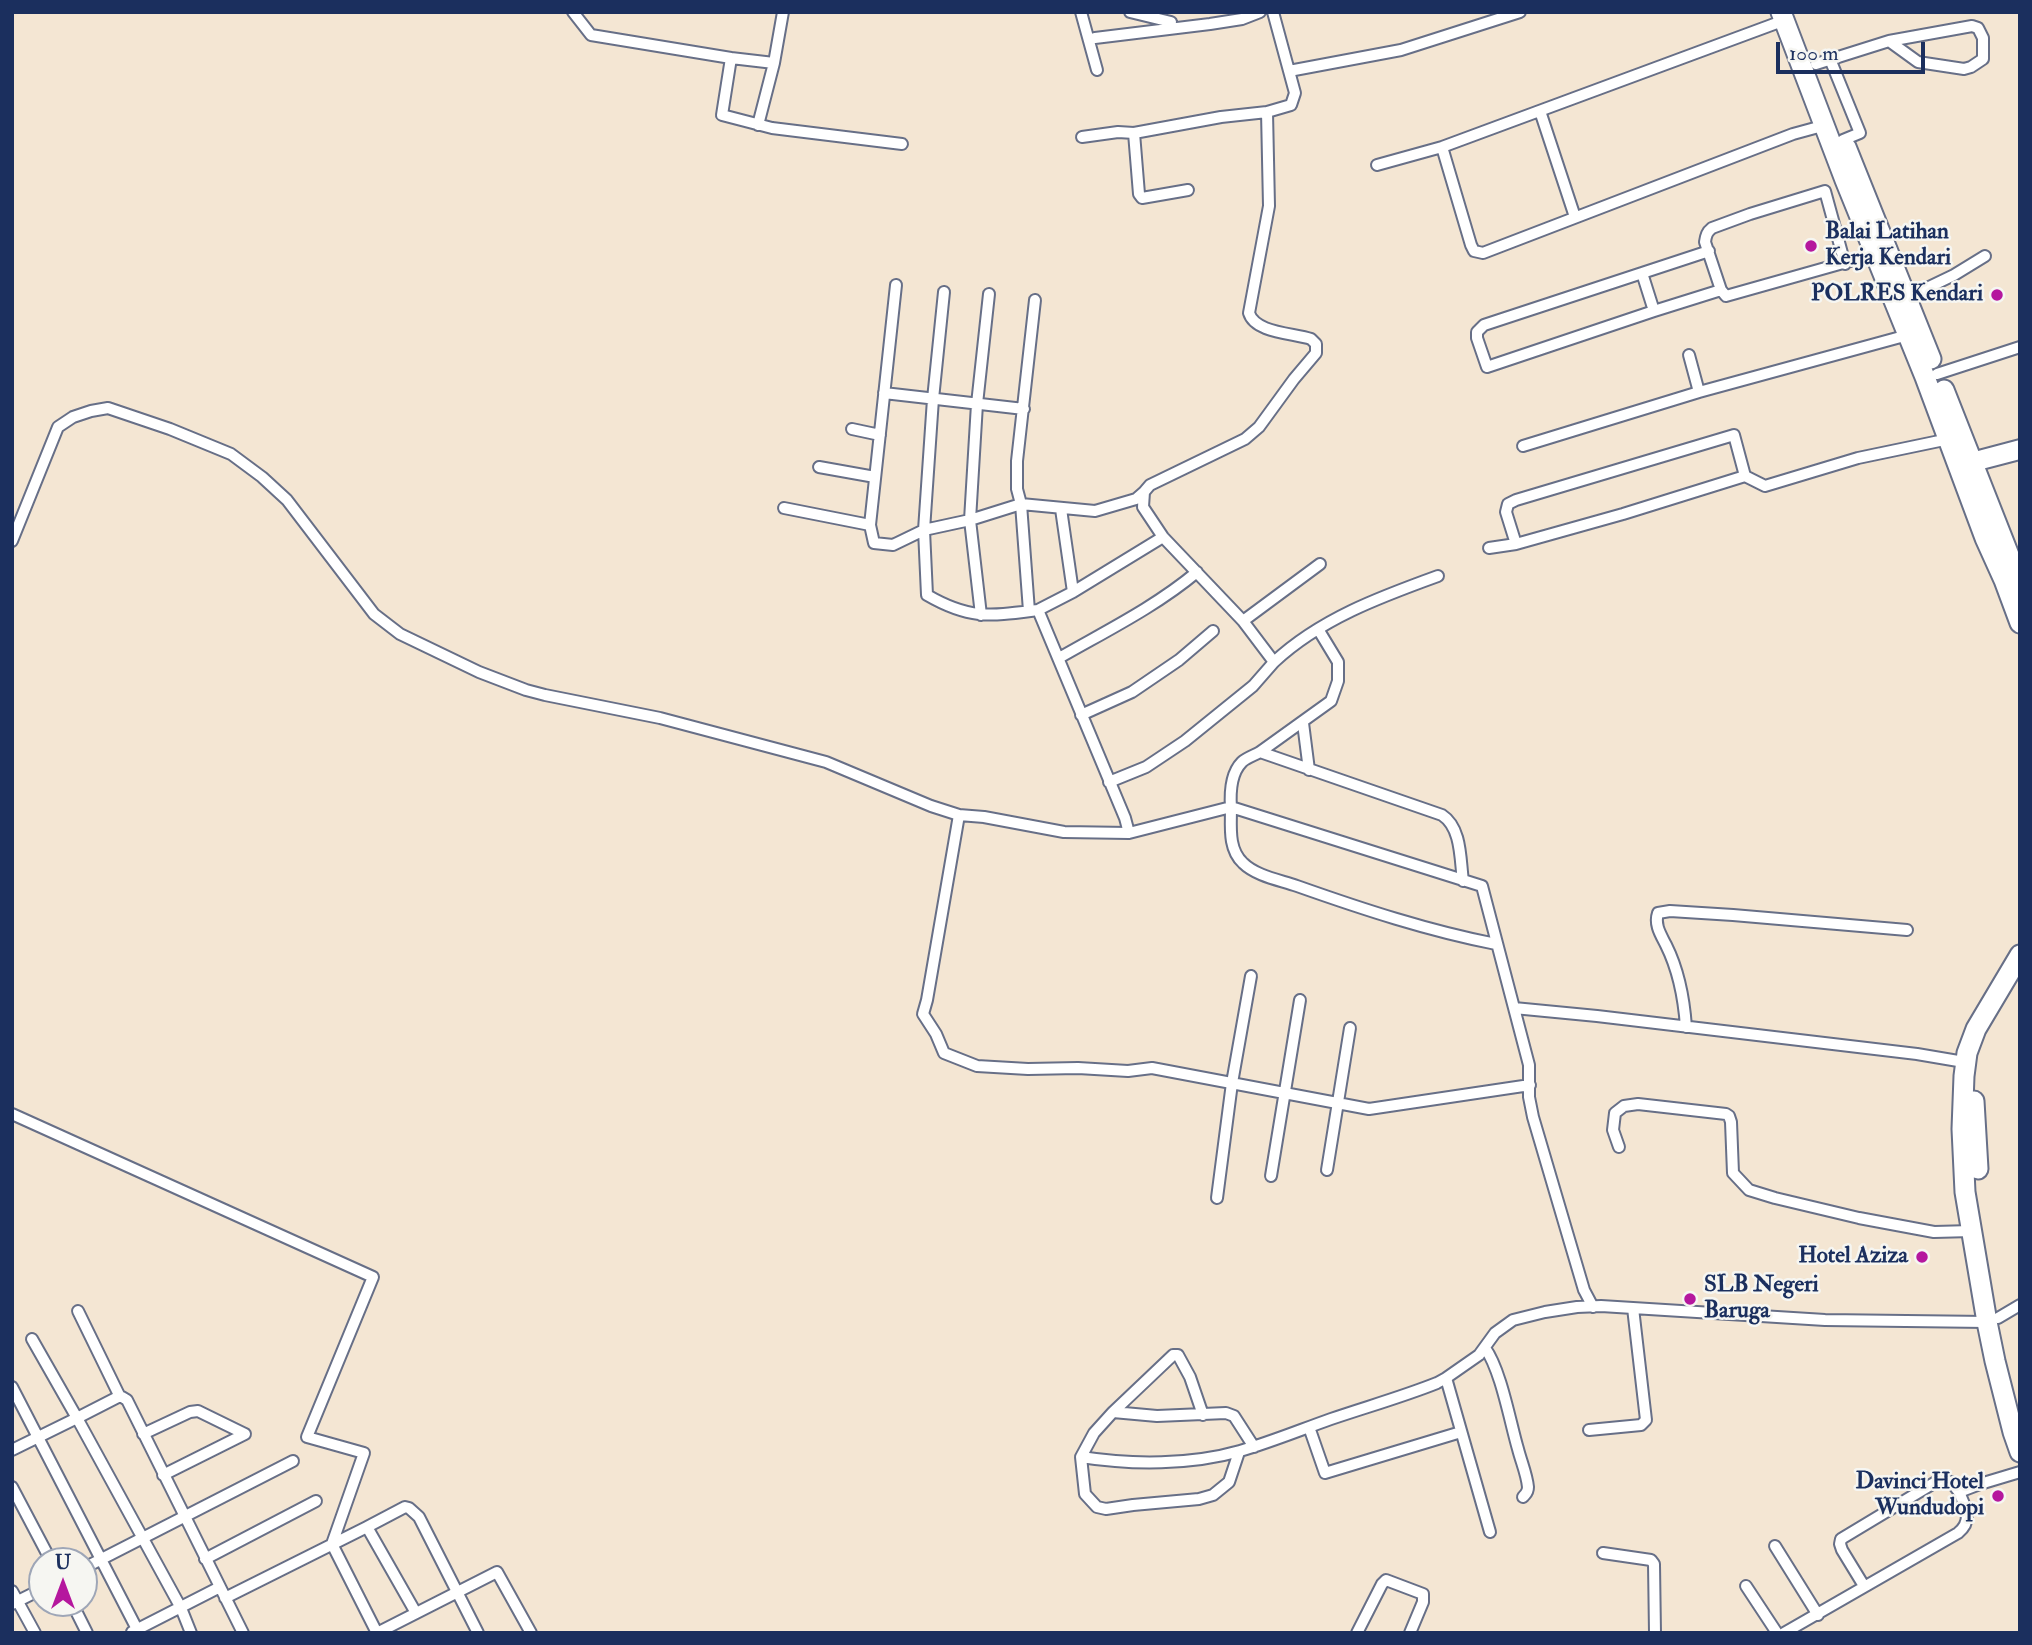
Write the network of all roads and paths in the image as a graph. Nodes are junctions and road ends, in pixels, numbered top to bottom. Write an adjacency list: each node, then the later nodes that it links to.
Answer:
1 (573, 12): 12 (street)
2 (783, 12): 14 (street)
3 (1081, 12): 15 (street)
4 (1130, 12): 9 (street)
5 (1259, 12): 9 (street)
6 (1273, 12): 16 (street)
7 (1520, 12): 16 (street)
8 (1786, 15): 13 (highway); 17 (street); 20 (highway)
9 (1171, 21): 10 (street)
10 (1096, 38)
11 (1889, 41): 11 (street); 13 (street)
12 (731, 58): 14 (street); 19 (street)
13 (1823, 61): 38 (highway)
14 (774, 64): 19 (street)
15 (1097, 70)
16 (1289, 71): 18 (street)
17 (1540, 111): 24 (street); 27 (street)
18 (1267, 112): 21 (street); 59 (street)
19 (758, 125): 23 (street)
20 (1826, 125): 27 (street); 29 (highway)
21 (1134, 133): 22 (street); 26 (street)
22 (1082, 137)
23 (902, 144)
24 (1443, 146): 25 (street); 27 (street)
25 (1377, 165)
26 (1188, 190)
27 (1575, 217)
28 (1709, 251): 31 (street); 32 (street); 34 (street)
29 (1875, 254): 31 (street); 38 (highway)
30 (1985, 257): 38 (street)
31 (1845, 264): 34 (street)
32 (1642, 273): 39 (street); 39 (street)
33 (896, 285): 44 (street)
34 (1721, 290): 39 (street)
35 (944, 292): 46 (street)
36 (989, 294): 47 (street)
37 (1035, 300): 48 (street)
38 (1901, 300): 40 (highway); 43 (highway)
39 (1654, 311)
40 (1908, 335): 45 (street); 51 (highway)
41 (2020, 347): 43 (street)
42 (1689, 355): 45 (street)
43 (1937, 374): 55 (highway)
44 (884, 393): 46 (street); 50 (street)
45 (1699, 393): 53 (street)
46 (933, 398): 47 (street); 65 (street)
47 (977, 404): 48 (street); 63 (street)
48 (1024, 409): 60 (street)
49 (852, 429): 50 (street)
50 (880, 435): 58 (street)
51 (1949, 439): 57 (street); 66 (highway)
52 (2020, 445): 55 (street)
53 (1523, 446)
54 (2020, 454): 55 (street)
55 (1973, 461): 66 (highway)
56 (820, 467): 58 (street)
57 (1745, 476): 69 (street); 69 (street)
58 (876, 477): 64 (street)
59 (1144, 492): 62 (street); 67 (street)
60 (1021, 504): 62 (street); 63 (street); 76 (street)
61 (784, 508): 64 (street)
62 (1061, 509): 75 (street)
63 (970, 520): 65 (street); 77 (street)
64 (870, 525): 65 (street)
65 (924, 530): 77 (street)
66 (1992, 535): 74 (highway); 79 (highway)
67 (1163, 537): 72 (street); 75 (street)
68 (12, 541): 90 (street)
69 (1516, 544): 70 (street)
70 (1489, 548)
71 (1320, 564): 78 (street)
72 (1197, 572): 78 (street); 82 (street)
73 (1438, 576): 80 (street)
74 (2019, 578)
75 (1073, 592): 76 (street)
76 (1034, 610): 77 (street); 82 (street)
77 (981, 615)
78 (1243, 621): 83 (street)
79 (2020, 623)
80 (1318, 629): 83 (street); 85 (street)
81 (1213, 631): 84 (street)
82 (1059, 658): 84 (street)
83 (1275, 662): 88 (street)
84 (1081, 715): 88 (street)
85 (1303, 723): 86 (street); 87 (street)
86 (1260, 752): 87 (street); 89 (street)
87 (1309, 770): 92 (street)
88 (1110, 782): 91 (street)
89 (1231, 807): 91 (street); 92 (street); 94 (street)
90 (958, 815): 91 (street); 103 (street)
91 (1129, 833)
92 (1463, 881): 94 (street)
93 (1907, 930): 100 (street)
94 (1496, 944): 99 (street)
95 (2020, 955): 102 (highway)
96 (2020, 975): 102 (highway)
97 (1251, 976): 103 (street)
98 (1300, 1000): 105 (street)
99 (1514, 1008): 100 (street); 104 (street)
100 (1686, 1027): 102 (street)
101 (1349, 1028): 106 (street)
102 (1970, 1063): 112 (highway); 117 (highway)
103 (1231, 1083): 105 (street); 111 (street)
104 (1530, 1085): 106 (street); 114 (street)
105 (1284, 1094): 106 (street); 110 (street)
106 (1337, 1104): 109 (street)
107 (12, 1114): 148 (street)
108 (1619, 1147): 112 (street)
109 (1327, 1170)
110 (1271, 1176)
111 (1217, 1198)
112 (1972, 1231): 117 (highway)
113 (2020, 1305): 117 (street)
114 (1593, 1307): 115 (street); 119 (street)
115 (1633, 1308): 117 (street); 128 (street)
116 (78, 1311): 122 (street)
117 (1992, 1320): 123 (highway); 135 (highway)
118 (32, 1339): 126 (street)
119 (1485, 1348): 120 (street); 142 (street)
120 (1446, 1378): 127 (street); 129 (street)
121 (12, 1387): 131 (street)
122 (121, 1397): 126 (street); 130 (street)
123 (2020, 1407)
124 (1112, 1412): 125 (street); 125 (street); 136 (street)
125 (1203, 1415): 132 (street)
126 (77, 1418): 131 (street); 147 (street)
127 (1309, 1427): 129 (street); 132 (street)
128 (1589, 1430)
129 (1461, 1432): 146 (street)
130 (143, 1434): 139 (street); 139 (street)
131 (37, 1437): 133 (street); 153 (street)
132 (1254, 1447): 134 (street)
133 (12, 1450)
134 (1239, 1452): 136 (street); 136 (street)
135 (2020, 1452)
136 (1082, 1457)
137 (293, 1461): 144 (street)
138 (2020, 1472): 141 (street)
139 (163, 1475): 144 (street)
140 (12, 1487): 150 (street)
141 (1959, 1492): 156 (street); 156 (street)
142 (1523, 1497)
143 (316, 1501): 152 (street)
144 (183, 1516): 147 (street); 152 (street)
145 (367, 1527): 148 (street); 158 (street); 162 (street)
146 (1490, 1532)
147 (142, 1539): 153 (street); 161 (street)
148 (332, 1544): 159 (street); 170 (street)
149 (1775, 1546): 163 (street)
150 (44, 1547)
151 (1603, 1553): 175 (street)
152 (205, 1559): 157 (street)
153 (102, 1560): 154 (street); 165 (street)
154 (98, 1562)
155 (1746, 1586): 176 (street)
156 (1864, 1586): 163 (street)
157 (220, 1587): 159 (street); 161 (street)
158 (457, 1592): 162 (street); 171 (street); 172 (street)
159 (225, 1598): 169 (street)
160 (14, 1599): 166 (street)
161 (181, 1608): 165 (street); 168 (street)
162 (416, 1613): 170 (street)
163 (1818, 1615): 177 (street)
164 (79, 1617): 167 (street)
165 (136, 1632)
166 (35, 1633)
167 (88, 1633)
168 (191, 1633)
169 (243, 1633)
170 (377, 1633)
171 (478, 1633)
172 (531, 1633)
173 (1357, 1633): 174 (street)
174 (1410, 1633)
175 (1655, 1633)
176 (1777, 1633)
177 (1784, 1633)

